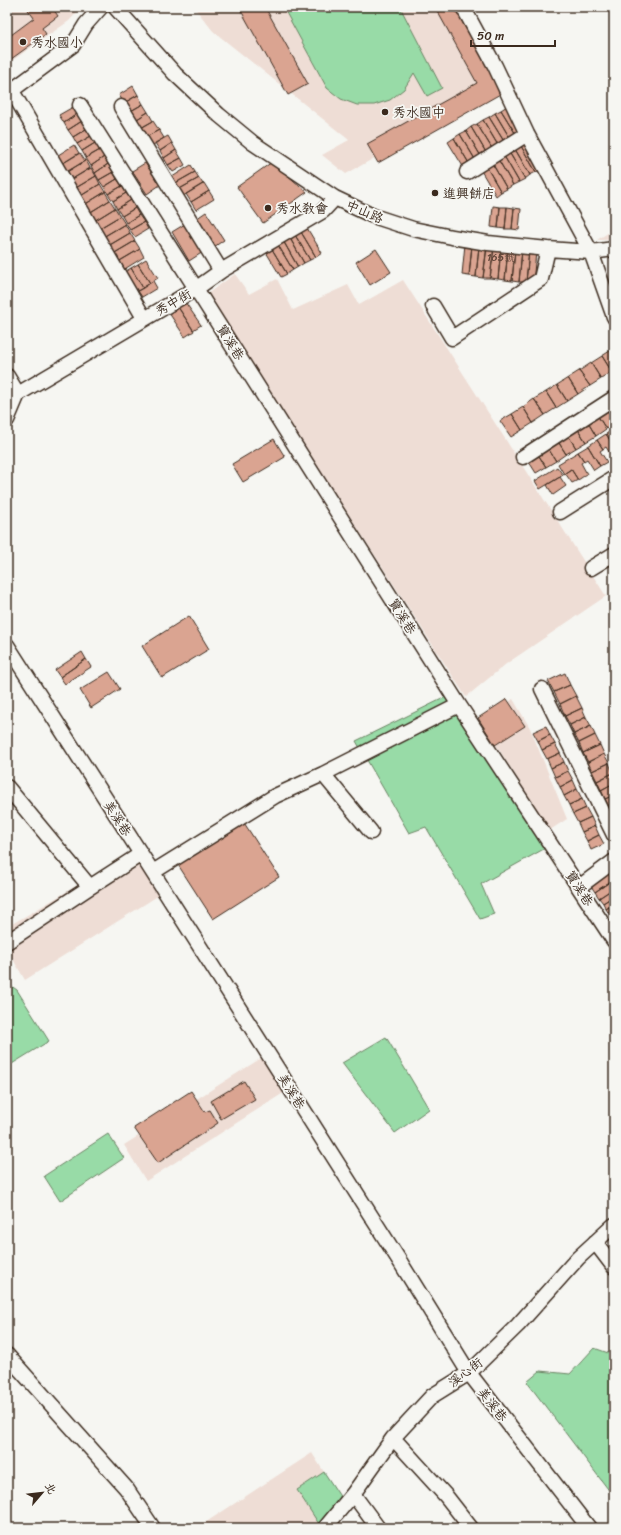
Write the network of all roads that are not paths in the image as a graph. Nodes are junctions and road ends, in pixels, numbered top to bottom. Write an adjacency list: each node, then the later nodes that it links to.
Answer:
1 (101, 7): 4 (street)
2 (115, 7): 9 (street, 中山路)
3 (463, 7): 7 (street)
4 (9, 92): 17 (street)
5 (80, 105): 14 (street, 寶溪巷)
6 (122, 107): 13 (street)
7 (527, 134): 8 (street); 12 (street)
8 (467, 172)
9 (335, 198): 10 (street, 中山路); 13 (street, 秀中街)
10 (548, 249): 12 (street, 中山路); 15 (street)
11 (614, 249): 12 (street, 中山路)
12 (591, 252): 16 (street)
13 (221, 271): 14 (street, 秀中街)
14 (197, 288): 17 (street, 秀中街); 29 (street, 寶溪巷)
15 (433, 306)
16 (614, 317)
17 (144, 318): 19 (street, 秀中街)
18 (7, 376): 19 (street)
19 (12, 396): 21 (street)
20 (614, 398): 22 (street)
21 (7, 420)
22 (523, 457)
23 (614, 478): 24 (street)
24 (560, 512)
25 (614, 554): 26 (street)
26 (591, 568)
27 (7, 645): 34 (street, 美溪巷)
28 (542, 689): 33 (street)
29 (459, 705): 30 (street); 37 (street, 寶溪巷)
30 (323, 774): 32 (street); 36 (street)
31 (7, 787): 38 (street)
32 (371, 832)
33 (614, 835)
34 (141, 854): 36 (street, 美溪巷); 38 (street)
35 (614, 861): 37 (street)
36 (153, 872): 45 (street, 美溪巷)
37 (579, 887): 40 (street, 寶溪巷)
38 (90, 888): 39 (street)
39 (7, 942)
40 (614, 942)
41 (614, 1225): 42 (street, 溪心街)
42 (595, 1242): 43 (street); 45 (street, 溪心街)
43 (614, 1267)
44 (7, 1355): 48 (street)
45 (468, 1373): 46 (street, 溪心街); 52 (street, 美溪巷)
46 (394, 1438): 47 (street, 溪心街); 51 (street)
47 (353, 1494): 49 (street, 溪心街); 50 (street)
48 (153, 1528)
49 (325, 1528)
50 (378, 1528)
51 (470, 1528)
52 (589, 1528)

